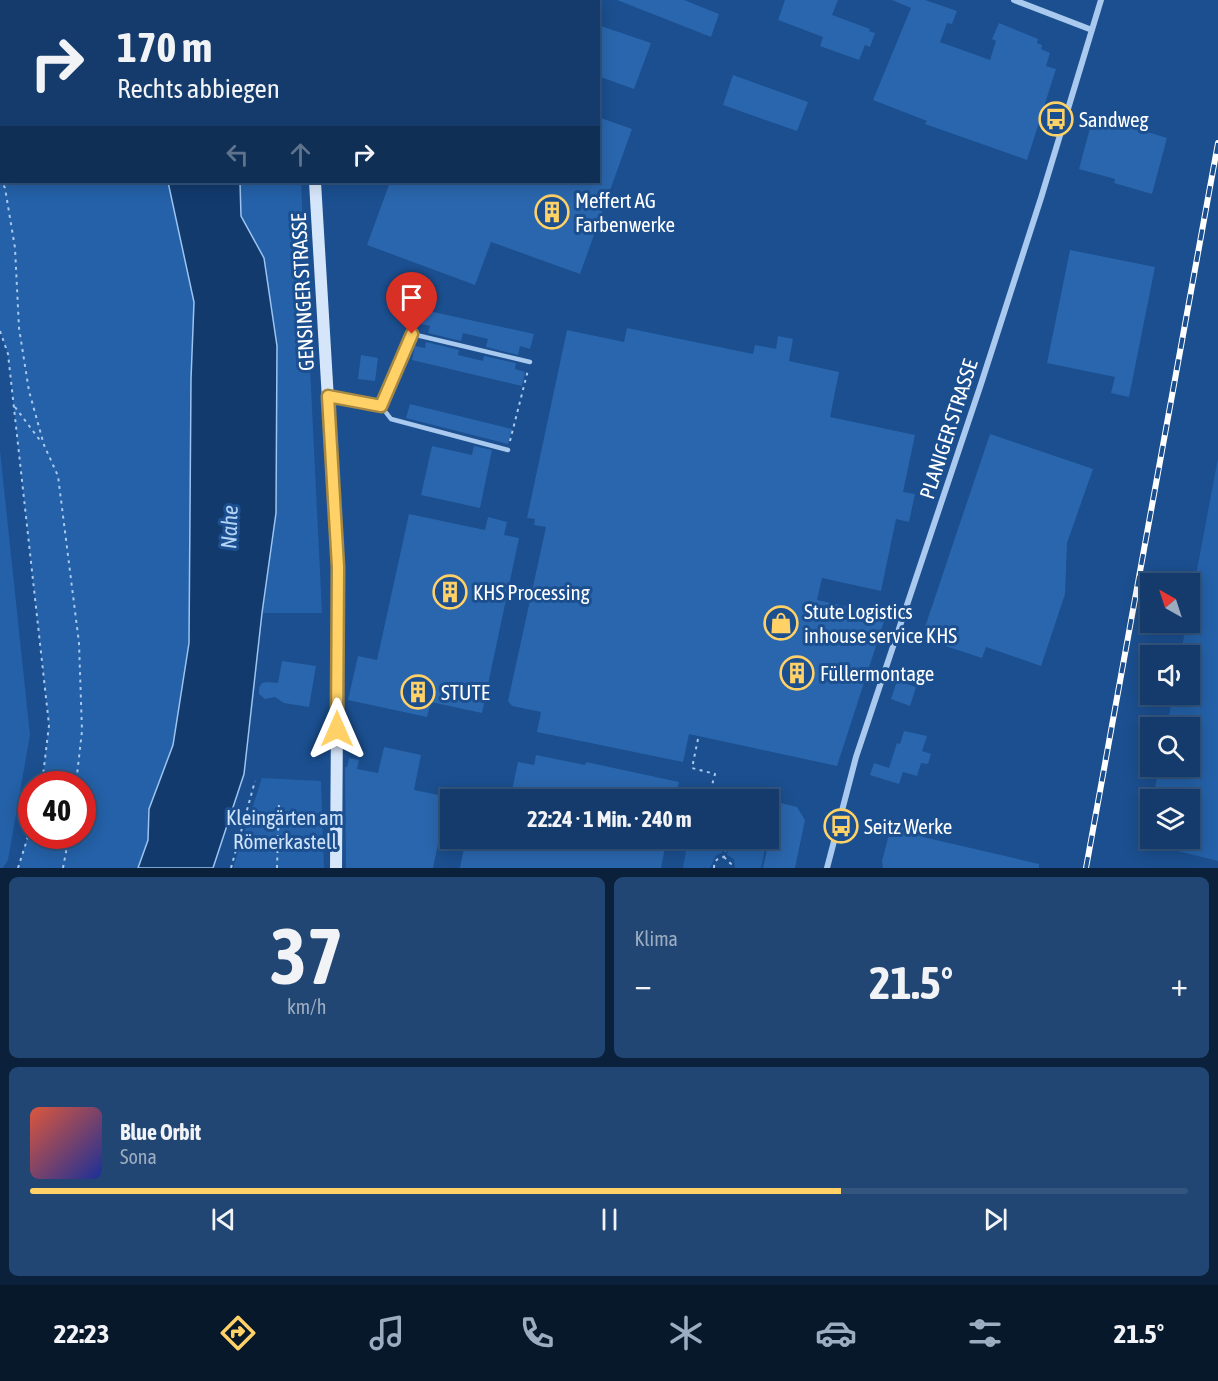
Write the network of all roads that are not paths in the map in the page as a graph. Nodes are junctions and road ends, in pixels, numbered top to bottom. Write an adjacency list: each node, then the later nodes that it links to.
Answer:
1 (1014, 0): 3 (street)
2 (1101, 0): 3 (street, PLANIGER STRASSE)
3 (1092, 30): 10 (street, PLANIGER STRASSE)
4 (315, 183): 6 (street, GENSINGER STRASSE)
5 (530, 362): 7 (lane)
6 (328, 396): 7 (lane); 9 (street, GENSINGER STRASSE)
7 (381, 406): 8 (lane)
8 (508, 450)
9 (336, 868)
10 (827, 868)

